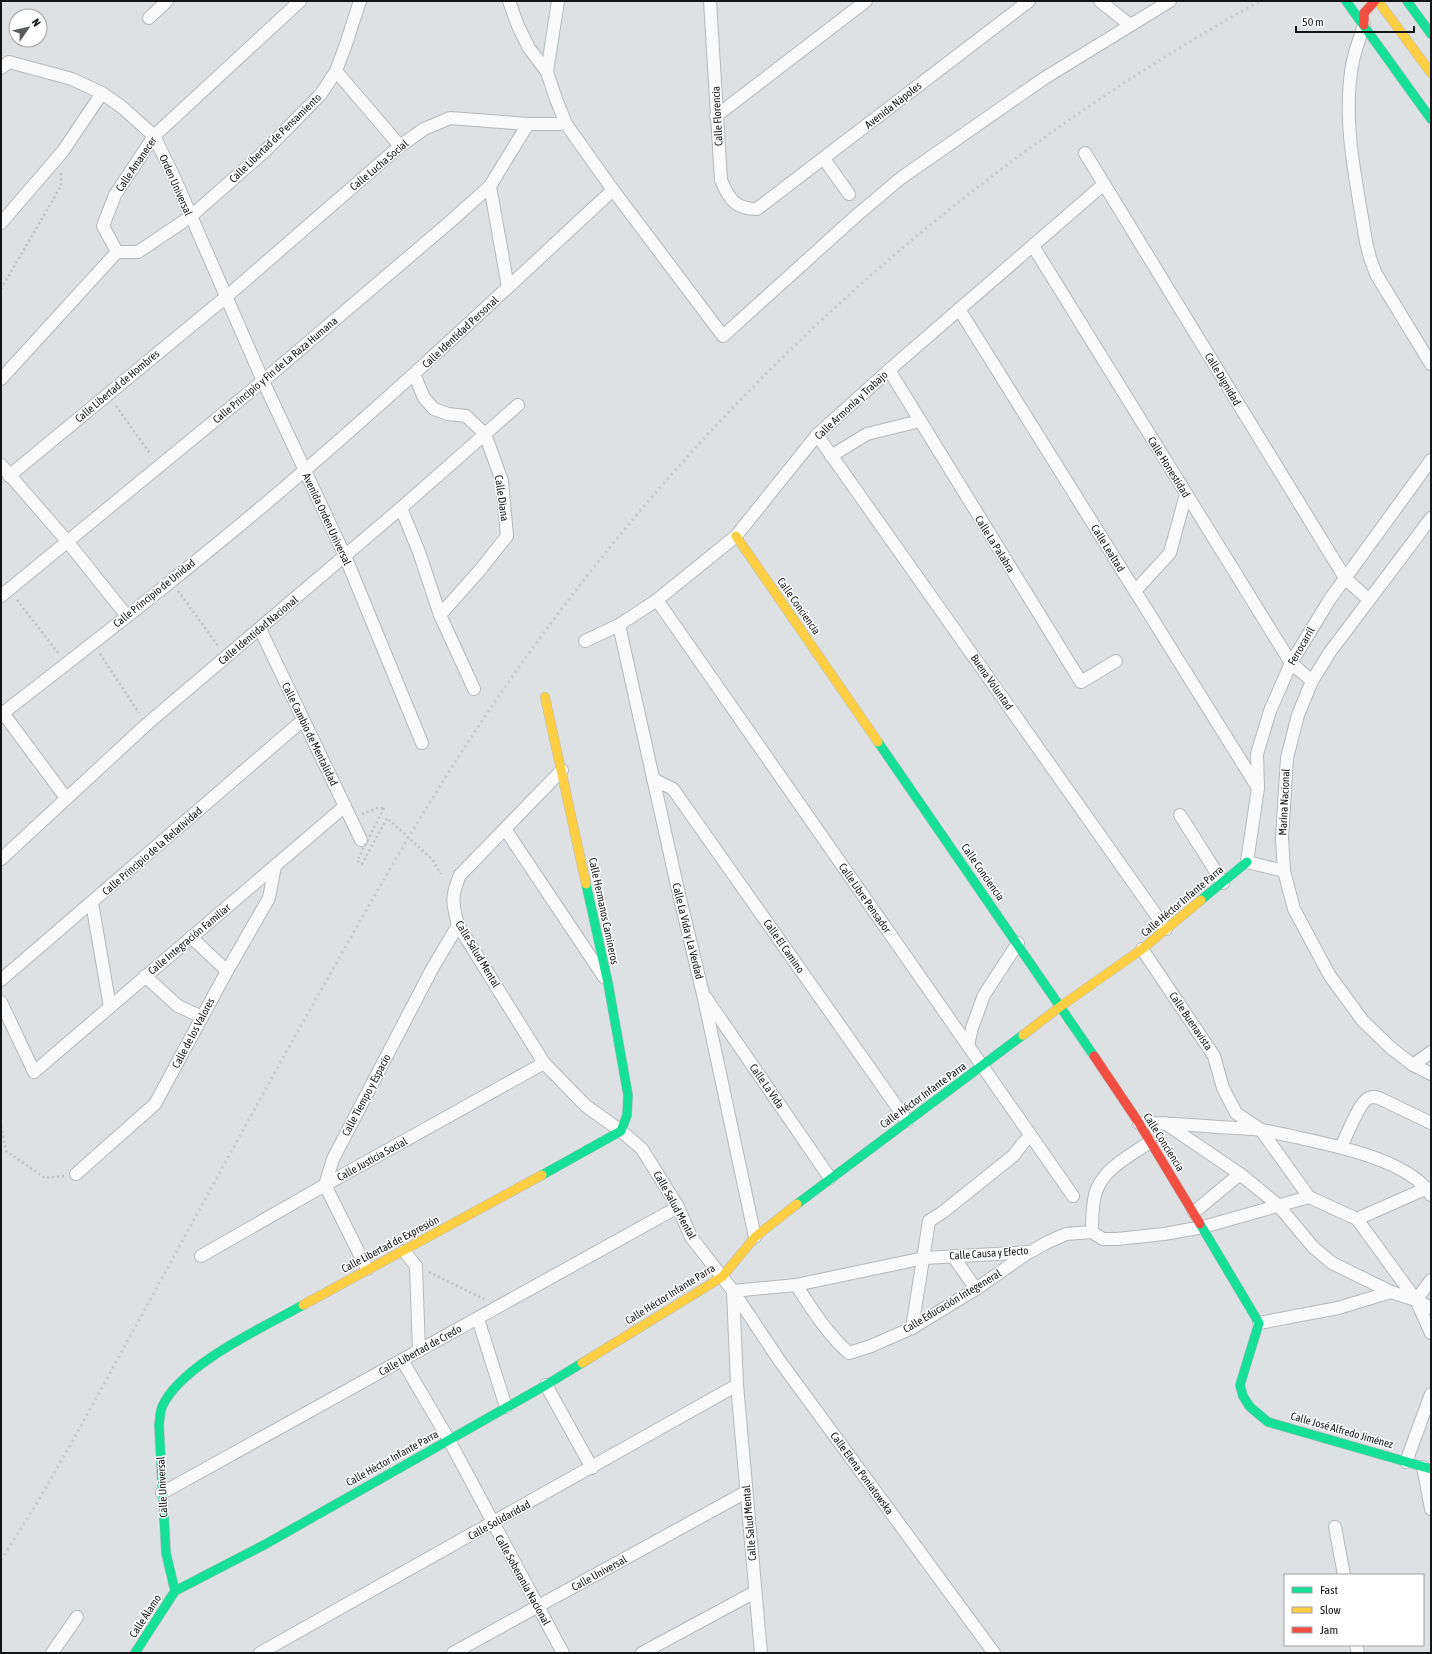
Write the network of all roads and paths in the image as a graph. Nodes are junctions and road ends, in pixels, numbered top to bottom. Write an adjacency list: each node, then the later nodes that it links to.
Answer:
1 (167, 1): 15 (street)
2 (300, 1): 28 (street, Calle Amanecer)
3 (360, 1): 20 (street, Calle Libertad de Pensamiento)
4 (509, 1): 21 (street)
5 (558, 1): 21 (street)
6 (711, 1): 24 (street, Calle Florencia)
7 (866, 1): 24 (street)
8 (1029, 1): 32 (street, Avenida Nápoles)
9 (1100, 1): 16 (street)
10 (1170, 1): 16 (street)
11 (1346, 1): 17 (street)
12 (1375, 1): 17 (street)
13 (1378, 1): 22 (street)
14 (1407, 1): 18 (street)
15 (149, 18)
16 (1130, 25): 35 (street)
17 (1364, 25): 25 (street); 46 (street)
18 (1431, 34)
19 (1, 68): 23 (street, Orden Universal)
20 (336, 70): 29 (street); 38 (street, Calle Libertad de Pensamiento)
21 (547, 72): 27 (street)
22 (1431, 73)
23 (102, 94): 28 (street, Orden Universal); 30 (street)
24 (716, 116): 37 (street, Calle Florencia)
25 (1431, 119)
26 (528, 124): 27 (street, Calle Lucha Social); 29 (street, Calle Lucha Social); 34 (street, Calle Principio y Fin de La Raza Humana)
27 (566, 124): 35 (street)
28 (154, 136): 38 (street, Orden Universal); 41 (street, Calle Amanecer)
29 (400, 146): 44 (street, Calle Lucha Social)
30 (62, 151): 39 (street); 43 (path)
31 (1085, 153): 33 (street, Calle Dignidad)
32 (824, 159): 36 (street); 37 (street, Avenida Nápoles)
33 (1104, 184): 40 (street, Calle Armonía y Trabajo); 68 (street, Calle Dignidad)
34 (490, 186): 42 (street); 50 (street, Calle Principio y Fin de La Raza Humana)
35 (613, 190): 42 (street, Calle Identidad Personal)
36 (849, 194)
37 (757, 209)
38 (190, 217): 41 (street); 44 (street, Orden Universal)
39 (1, 223)
40 (1033, 246): 45 (street, Calle Armonía y Trabajo); 62 (street, Calle Honestidad)
41 (117, 252): 49 (street)
42 (508, 287): 48 (street, Calle Identidad Personal)
43 (1, 289)
44 (226, 297): 50 (street, Avenida Orden Universal); 51 (street, Calle Libertad de Hombres)
45 (959, 309): 47 (street, Calle Armonía y Trabajo); 70 (street, Calle Lealtad)
46 (1431, 364)
47 (888, 370): 53 (street, Calle La Palabra); 55 (street, Calle Armonía y Trabajo)
48 (414, 374): 54 (street, Calle Diana); 60 (street, Calle Identidad Personal)
49 (1, 379)
50 (263, 381): 59 (street, Calle Principio y Fin de La Raza Humana); 60 (street, Avenida Orden Universal)
51 (108, 394): 59 (path); 61 (street, Calle Libertad de Hombres)
52 (518, 405): 54 (street, Calle Identidad Nacional)
53 (920, 421): 56 (street); 81 (street, Calle La Palabra)
54 (485, 434): 63 (street, Calle Identidad Nacional); 74 (street, Calle Diana)
55 (817, 435): 56 (street, Buena Voluntad); 65 (street, Calle Armonía y Trabajo)
56 (831, 456): 107 (street, Buena Voluntad)
57 (1431, 460): 68 (street, Ferrocarril)
58 (1, 465): 61 (street)
59 (159, 466): 66 (street, Calle Principio y Fin de La Raza Humana)
60 (304, 471): 67 (street, Avenida Orden Universal); 69 (street, Calle Principio de Unidad)
61 (9, 476): 66 (street)
62 (1186, 494): 70 (street); 82 (street, Calle Honestidad)
63 (402, 508): 67 (street, Calle Identidad Nacional); 74 (street)
64 (1431, 518): 73 (street, Marina Nacional)
65 (736, 536): 72 (street, Calle Armonía y Trabajo); 109 (street, Calle Conciencia)
66 (67, 541): 71 (street, Calle Principio y Fin de La Raza Humana); 75 (street)
67 (345, 556): 77 (street, Calle Identidad Nacional); 89 (street, Avenida Orden Universal)
68 (1345, 578): 73 (street, Calle Dignidad); 82 (street, Ferrocarril)
69 (170, 581): 75 (street, Calle Principio de Unidad); 80 (path)
70 (1135, 591): 92 (street, Calle Lealtad)
71 (5, 593): 83 (path)
72 (658, 600): 76 (street, Calle Armonía y Trabajo); 120 (street, Calle Libre Pensador)
73 (1369, 600): 84 (street, Marina Nacional)
74 (440, 615): 85 (street)
75 (126, 616): 79 (street, Calle Principio de Unidad)
76 (619, 625): 78 (street, Calle Armonía y Trabajo); 91 (street, Calle La Vida y La Verdad)
77 (260, 629): 80 (street, Calle Identidad Nacional); 87 (street, Calle Cambio de Mentalidad)
78 (585, 641)
79 (93, 643): 83 (street, Calle Principio de Unidad); 88 (path)
80 (227, 657): 88 (street, Calle Identidad Nacional)
81 (1116, 661)
82 (1291, 663): 84 (street, Calle Honestidad); 92 (street, Ferrocarril)
83 (67, 664): 93 (street, Calle Principio de Unidad)
84 (1312, 681): 102 (street, Marina Nacional)
85 (474, 689)
86 (546, 697): 90 (street, Calle Hermanos Camineros)
87 (303, 720): 94 (street, Calle Cambio de Mentalidad); 105 (street, Calle Principio de la Relatividad)
88 (147, 724): 93 (street, Calle Identidad Nacional)
89 (422, 743)
90 (562, 770): 97 (street); 114 (street, Calle Hermanos Camineros)
91 (653, 779): 115 (street, Calle La Vida y La Verdad); 126 (street, Calle El Camino)
92 (1258, 788): 100 (street, Ferrocarril)
93 (66, 798): 99 (street, Calle Identidad Nacional)
94 (345, 806): 96 (street, Calle Cambio de Mentalidad); 101 (street, Calle Integración Familiar)
95 (1180, 815): 104 (street)
96 (351, 819): 98 (street, Calle Cambio de Mentalidad); 103 (path, bridge)
97 (505, 829): 106 (street, Calle Salud Mental); 114 (street)
98 (361, 840)
99 (1, 859)
100 (1247, 862): 102 (street); 104 (street, Calle Héctor Infante Parra)
101 (275, 866): 108 (street, Calle Integración Familiar); 111 (street, Calle de los Valores)
102 (1284, 872): 123 (street, Marina Nacional)
103 (441, 874)
104 (1223, 883): 107 (street, Calle Héctor Infante Parra)
105 (92, 903): 113 (street, Calle Principio de la Relatividad); 118 (street)
106 (458, 925): 122 (street, Calle Salud Mental); 139 (street, Calle Tiempo y Espacio)
107 (1166, 929): 110 (street, Calle Héctor Infante Parra)
108 (191, 937): 111 (street); 112 (street, Calle Integración Familiar)
109 (1018, 943): 117 (street, Calle Conciencia); 120 (street)
110 (1142, 949): 117 (street, Calle Héctor Infante Parra); 131 (street, Calle Buenavista)
111 (227, 971): 119 (street, Calle de los Valores)
112 (146, 976): 118 (street, Calle Integración Familiar); 119 (street)
113 (1, 980)
114 (608, 983): 132 (street, Calle Hermanos Camineros)
115 (703, 994): 138 (street, Calle La Vida); 149 (street, Calle La Vida y La Verdad)
116 (1, 1002): 118 (street, Calle Integración Familiar)
117 (1061, 1006): 124 (street, Calle Héctor Infante Parra); 127 (street, Calle Conciencia)
118 (110, 1007)
119 (202, 1017): 136 (street, Calle de los Valores)
120 (968, 1045): 124 (street, Calle Libre Pensador)
121 (1431, 1052): 123 (street)
122 (544, 1063): 132 (street, Calle Salud Mental); 139 (street, Calle Justicia Social)
123 (1413, 1065): 125 (street, Marina Nacional)
124 (983, 1066): 126 (street, Calle Héctor Infante Parra); 133 (street, Calle Libre Pensador)
125 (1431, 1074)
126 (907, 1121): 138 (street, Calle Héctor Infante Parra)
127 (1139, 1123): 128 (street); 134 (street, Calle Conciencia)
128 (1165, 1123): 131 (street); 137 (street)
129 (1431, 1123): 135 (street)
130 (1, 1126): 136 (path)
131 (1261, 1130): 135 (street); 142 (street)
132 (621, 1131): 144 (street, Calle Salud Mental); 150 (street, Calle Libertad de Expresión)
133 (1031, 1136): 141 (street, Calle Libre Pensador); 154 (street)
134 (1150, 1142): 145 (street, Calle Conciencia); 148 (street)
135 (1341, 1147): 140 (street)
136 (76, 1174)
137 (1240, 1174): 143 (street); 145 (street)
138 (830, 1178): 149 (street, Calle Héctor Infante Parra)
139 (325, 1185): 152 (street, Calle Justicia Social); 156 (street)
140 (1430, 1191): 146 (street)
141 (1073, 1196)
142 (1309, 1197): 143 (street, Calle Causa y Efecto); 146 (street)
143 (1278, 1205): 147 (street, Calle Causa y Efecto); 162 (street)
144 (678, 1207): 157 (street, Calle Salud Mental); 164 (street, Calle Libertad de Credo)
145 (1194, 1212): 147 (street, Calle Conciencia)
146 (1357, 1219): 163 (street)
147 (1203, 1227): 148 (street, Calle Causa y Efecto); 167 (street, Calle Conciencia)
148 (1092, 1232): 151 (street, Calle Causa y Efecto)
149 (755, 1238): 157 (street, Calle Héctor Infante Parra)
150 (404, 1251): 155 (street); 156 (street, Calle Libertad de Expresión)
151 (1030, 1252): 153 (street, Calle Causa y Efecto); 160 (street, Calle Educación Integeneral)
152 (201, 1256)
153 (953, 1256): 154 (street, Calle Causa y Efecto); 160 (street)
154 (924, 1258): 159 (street, Calle Causa y Efecto); 168 (street)
155 (416, 1266): 164 (path); 170 (street)
156 (367, 1269): 173 (street, Calle Libertad de Expresión)
157 (722, 1277): 161 (street, Calle Salud Mental); 172 (street, Calle Héctor Infante Parra)
158 (1431, 1280): 163 (street)
159 (796, 1285): 161 (street, Calle Causa y Efecto); 168 (street, Calle Educación Integeneral)
160 (976, 1289): 168 (street, Calle Educación Integeneral)
161 (732, 1291): 174 (street, Calle Salud Mental); 198 (street, Calle Elena Poniatowska)
162 (1391, 1292): 163 (street); 167 (street)
163 (1416, 1300): 165 (street); 169 (street)
164 (500, 1307): 166 (street, Calle Libertad de Credo)
165 (1431, 1308)
166 (478, 1319): 170 (street, Calle Libertad de Credo); 176 (street)
167 (1259, 1323): 178 (street, Calle José Alfredo Jiménez)
168 (912, 1328)
169 (1431, 1333)
170 (419, 1351): 171 (street, Calle Libertad de Credo)
171 (402, 1360): 177 (street, Calle Soberanía Nacional); 182 (street, Calle Libertad de Credo)
172 (546, 1385): 176 (street, Calle Héctor Infante Parra); 179 (street)
173 (176, 1386): 182 (street, Calle Universal)
174 (737, 1386): 179 (street, Calle Solidaridad); 181 (street, Calle Salud Mental)
175 (1431, 1394): 178 (street)
176 (506, 1407): 177 (street, Calle Héctor Infante Parra)
177 (449, 1440): 184 (street, Calle Soberanía Nacional); 187 (street, Calle Héctor Infante Parra)
178 (1406, 1462): 180 (street, Calle José Alfredo Jiménez)
179 (592, 1468): 184 (street, Calle Solidaridad)
180 (1427, 1468): 183 (street)
181 (746, 1492): 188 (street, Calle Salud Mental); 189 (street, Calle Universal)
182 (162, 1493): 187 (street, Calle Universal)
183 (1431, 1509)
184 (492, 1523): 189 (street, Calle Soberanía Nacional); 193 (street, Calle Solidaridad)
185 (1335, 1527): 186 (street)
186 (1344, 1574)
187 (175, 1591): 192 (street, Calle Álamo)
188 (755, 1592): 196 (street); 197 (street, Calle Salud Mental)
189 (537, 1607): 194 (street, Calle Universal); 195 (street, Calle Soberanía Nacional)
190 (77, 1617): 191 (street)
191 (52, 1653)
192 (135, 1653)
193 (260, 1653)
194 (453, 1653)
195 (563, 1653)
196 (642, 1653)
197 (761, 1653)
198 (994, 1653)

